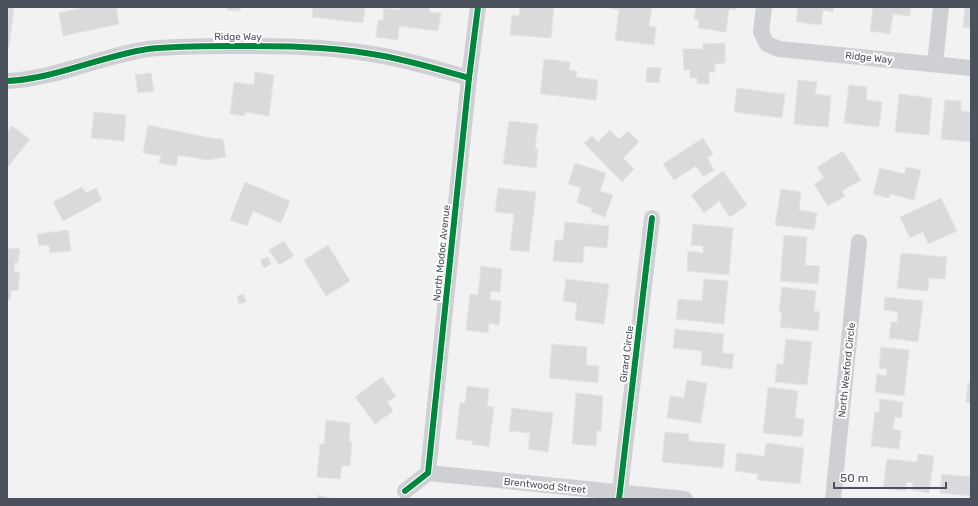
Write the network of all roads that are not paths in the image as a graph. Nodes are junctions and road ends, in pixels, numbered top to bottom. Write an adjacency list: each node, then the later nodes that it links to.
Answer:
1 (478, 7): 6 (street, North Modoc Avenue)
2 (764, 7): 4 (street, Ridge Way)
3 (942, 7): 4 (street)
4 (935, 64): 5 (street, Ridge Way)
5 (971, 68)
6 (468, 78): 7 (street, Ridge Way); 10 (street, North Modoc Avenue)
7 (7, 81)
8 (652, 218): 12 (street, Girard Circle)
9 (859, 242): 14 (street, North Wexford Circle)
10 (428, 473): 11 (street); 12 (street, Brentwood Street)
11 (405, 491)
12 (619, 496): 13 (street, Brentwood Street)
13 (685, 499)
14 (833, 499)

